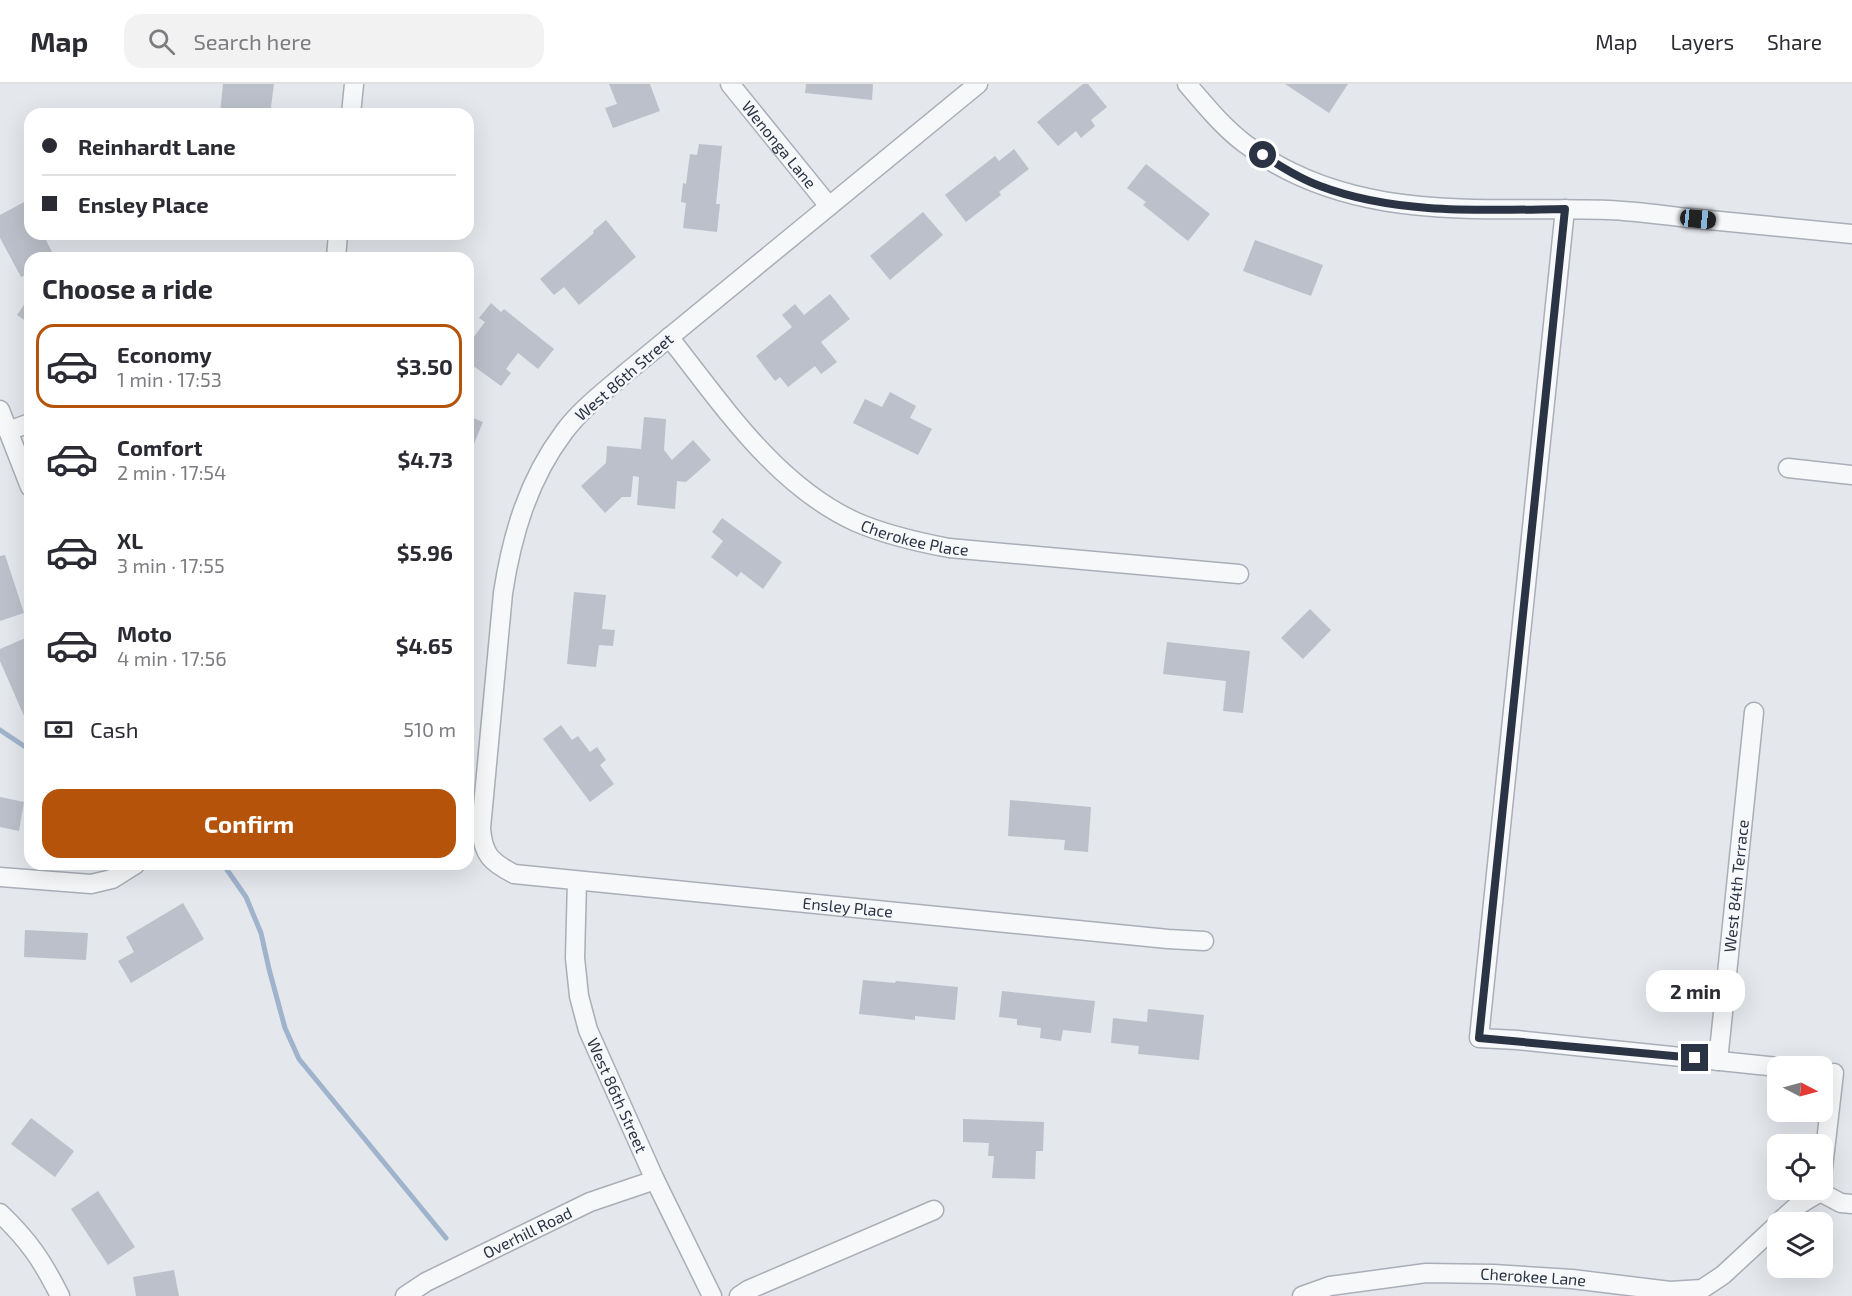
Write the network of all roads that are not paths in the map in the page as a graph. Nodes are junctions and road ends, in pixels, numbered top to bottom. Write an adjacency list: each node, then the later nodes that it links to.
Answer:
1 (354, 84): 5 (street)
2 (730, 84): 6 (street, Wenonga Lane)
3 (978, 84): 6 (street, West 86th Street)
4 (1187, 84): 7 (street)
5 (352, 108)
6 (829, 206): 9 (street, West 86th Street)
7 (1565, 209): 8 (street); 23 (street)
8 (1852, 234)
9 (669, 337): 16 (street, Cherokee Place); 18 (street, West 86th Street)
10 (0, 410): 12 (street)
11 (24, 425): 12 (street)
12 (8, 431): 14 (street)
13 (1788, 468): 15 (street)
14 (24, 472)
15 (1852, 475)
16 (1239, 574)
17 (1754, 712): 23 (street, West 84th Terrace)
18 (494, 864): 21 (street, Ensley Place)
19 (126, 870): 20 (street)
20 (0, 877)
21 (577, 881): 22 (street, Ensley Place); 27 (street, West 86th Street)
22 (1204, 941)
23 (1718, 1060): 24 (street)
24 (1767, 1066)
25 (1836, 1073): 26 (street)
26 (1828, 1134)
27 (655, 1180): 36 (street, Overhill Road); 37 (street, West 86th Street)
28 (1833, 1196): 30 (street)
29 (1804, 1200): 33 (street, Cherokee Lane)
30 (1852, 1204)
31 (934, 1210): 38 (street)
32 (0, 1212): 35 (street)
33 (1790, 1212)
34 (1767, 1233): 39 (street, Cherokee Lane)
35 (60, 1296)
36 (405, 1296)
37 (712, 1296)
38 (739, 1296)
39 (1302, 1296)

